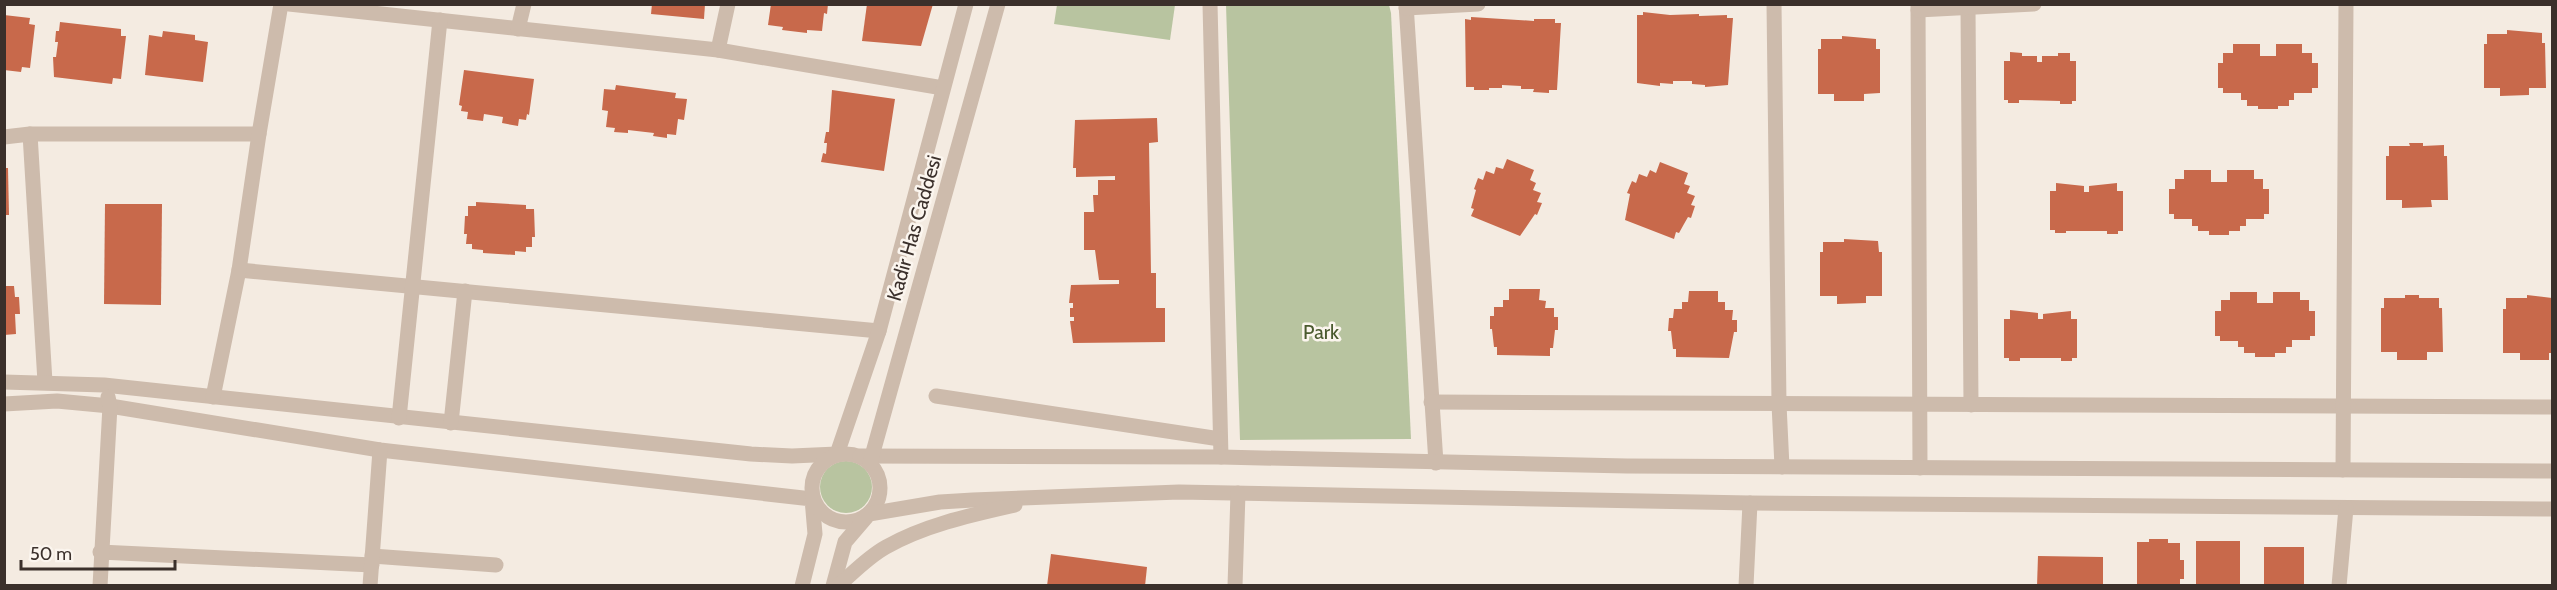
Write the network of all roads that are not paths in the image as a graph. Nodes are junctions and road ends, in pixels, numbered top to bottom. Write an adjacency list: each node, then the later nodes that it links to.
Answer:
1 (281, 4): 20 (street)
2 (289, 4): 15 (street)
3 (524, 4): 16 (street)
4 (728, 4): 17 (street)
5 (966, 4): 18 (street, Kadir Has Caddesi)
6 (998, 4): 44 (street, Kadir Has Caddesi)
7 (1210, 4): 41 (street)
8 (1479, 4): 12 (street)
9 (1774, 4): 33 (street)
10 (2034, 4): 14 (street)
11 (2346, 4): 37 (street)
12 (1406, 6): 31 (street)
13 (1918, 7): 14 (street); 34 (street)
14 (1968, 8): 35 (street)
15 (440, 21): 16 (street); 23 (street)
16 (518, 29): 17 (street)
17 (718, 50): 18 (street)
18 (943, 88): 25 (street, Kadir Has Caddesi)
19 (30, 134): 20 (street); 21 (street); 27 (street)
20 (259, 134): 22 (street)
21 (4, 137)
22 (239, 270): 23 (street); 30 (street)
23 (412, 286): 24 (street); 39 (street)
24 (465, 291): 25 (street); 40 (street)
25 (879, 331): 43 (street, Kadir Has Caddesi)
26 (4, 382): 27 (street)
27 (45, 382): 28 (street)
28 (104, 385): 30 (street); 36 (street)
29 (936, 396): 41 (street)
30 (213, 397): 39 (street)
31 (1431, 402): 33 (street); 46 (street)
32 (4, 404): 36 (street)
33 (1779, 404): 34 (street); 47 (street)
34 (1921, 404): 35 (street); 48 (street)
35 (1971, 405): 37 (street)
36 (110, 406): 42 (street); 58 (street)
37 (2343, 406): 38 (street); 49 (street)
38 (2553, 407)
39 (399, 418): 40 (street)
40 (451, 423): 43 (street)
41 (1220, 439): 45 (street)
42 (380, 450): 53 (street); 59 (street)
43 (837, 454): 44 (street); 53 (street)
44 (867, 458): 45 (street); 57 (street)
45 (1221, 458): 46 (street)
46 (1436, 463): 47 (street)
47 (1782, 467): 48 (street)
48 (1920, 468): 49 (street)
49 (2343, 470): 50 (street)
50 (2553, 471)
51 (1238, 493): 52 (street); 54 (street); 66 (street)
52 (1054, 496): 57 (street); 65 (street)
53 (812, 499): 57 (street); 63 (street)
54 (1750, 503): 55 (street); 67 (street)
55 (2346, 508): 56 (street); 68 (street)
56 (2553, 509)
57 (869, 514): 64 (street)
58 (100, 552): 59 (street); 61 (street)
59 (372, 561): 60 (street); 62 (street)
60 (496, 566)
61 (100, 585)
62 (370, 585)
63 (802, 585)
64 (833, 585)
65 (838, 585)
66 (1235, 585)
67 (1746, 585)
68 (2339, 585)

